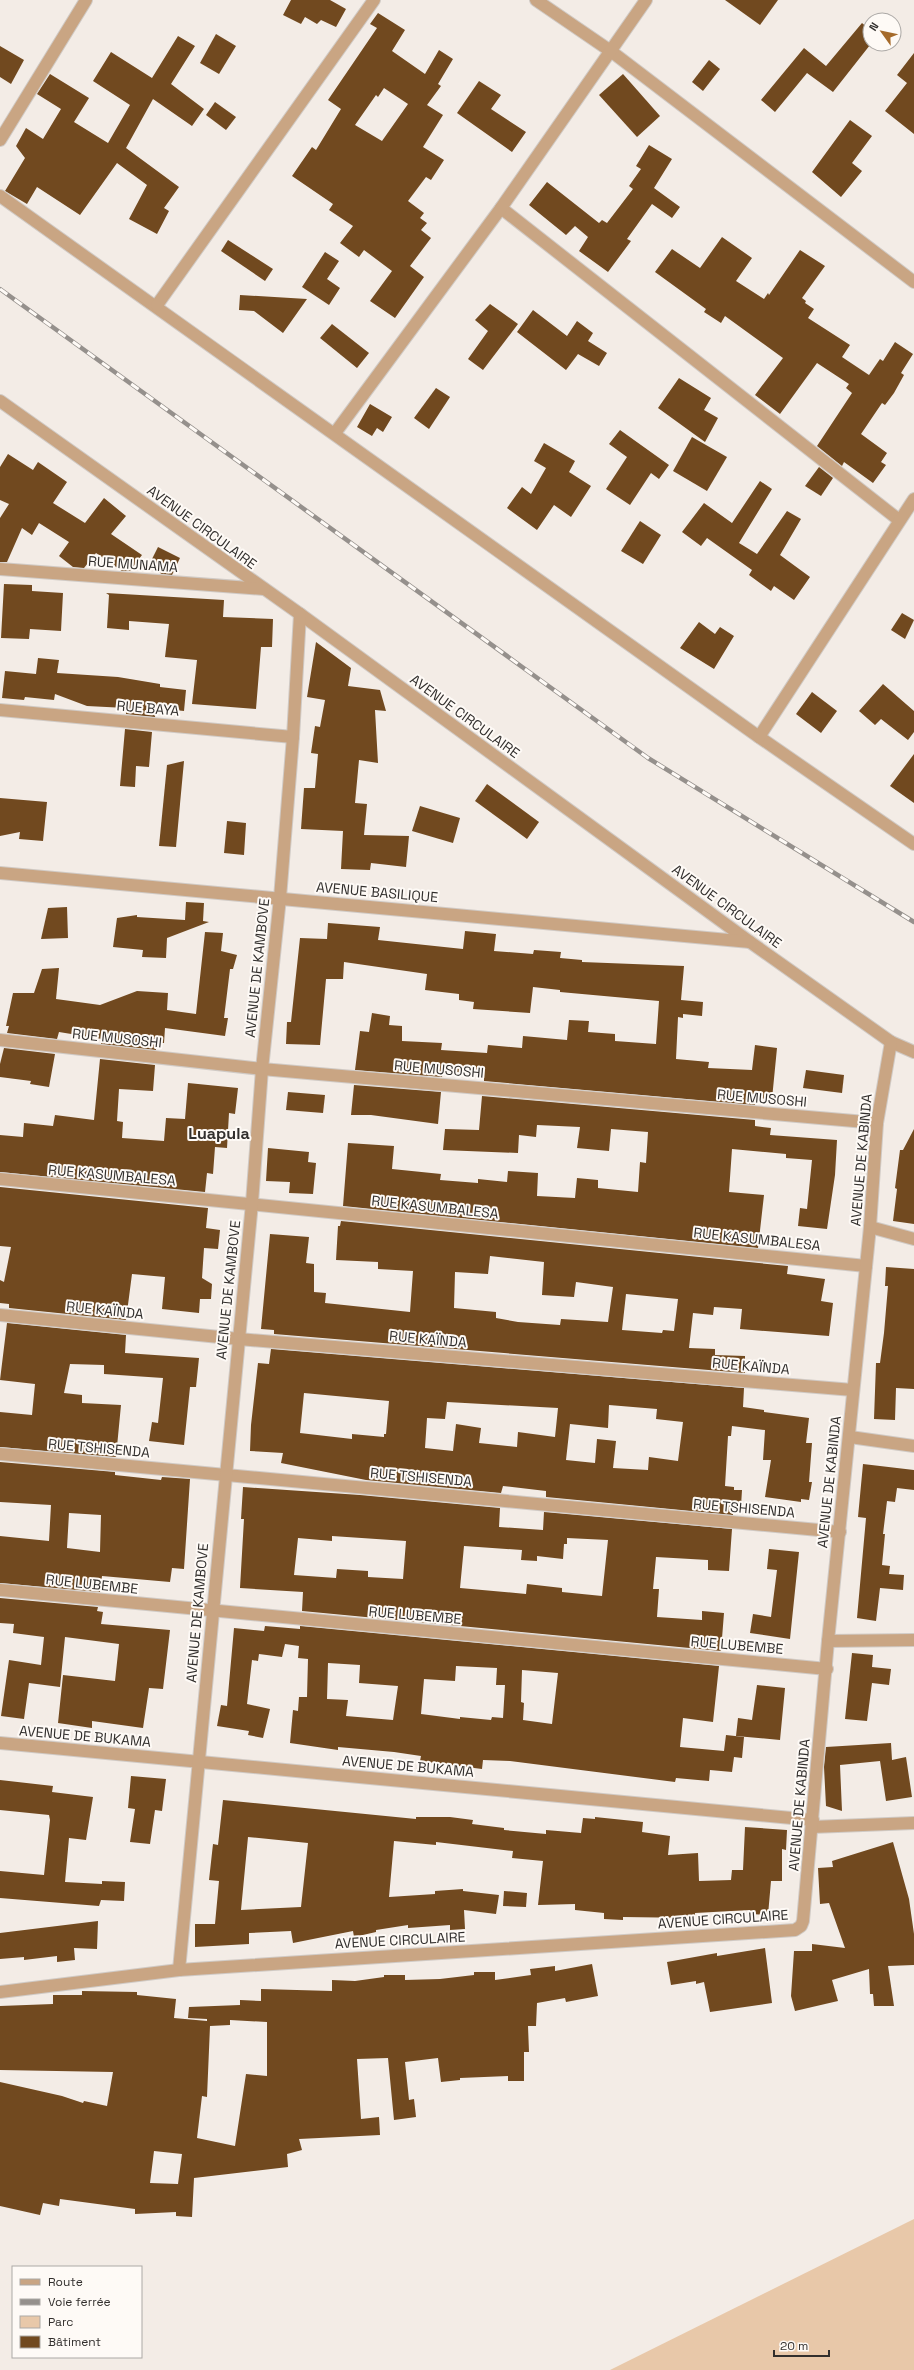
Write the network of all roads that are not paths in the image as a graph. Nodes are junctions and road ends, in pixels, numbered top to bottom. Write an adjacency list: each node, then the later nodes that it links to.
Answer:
1 (86, 0): 6 (street)
2 (374, 0): 10 (street)
3 (536, 0): 5 (street)
4 (646, 0): 5 (street)
5 (612, 52): 8 (street); 9 (street)
6 (0, 140)
7 (0, 196): 10 (street)
8 (501, 208): 12 (street); 14 (street)
9 (914, 282)
10 (157, 305): 12 (street)
11 (0, 400): 16 (street, AVENUE CIRCULAIRE)
12 (335, 433): 20 (street)
13 (914, 499): 14 (street)
14 (899, 520): 20 (street)
15 (0, 569): 16 (street, RUE MUNAMA)
16 (264, 589): 17 (street, AVENUE CIRCULAIRE)
17 (300, 614): 19 (street, AVENUE DE KAMBOVE); 24 (street, AVENUE CIRCULAIRE)
18 (0, 710): 19 (street, RUE BAYA)
19 (293, 737): 23 (street, AVENUE DE KAMBOVE)
20 (759, 737): 21 (street)
21 (914, 844)
22 (0, 873): 23 (street, AVENUE BASILIQUE)
23 (280, 898): 24 (street, AVENUE BASILIQUE); 28 (street, AVENUE DE KAMBOVE)
24 (750, 942): 26 (street, AVENUE CIRCULAIRE)
25 (0, 1040): 28 (street, RUE MUSOSHI)
26 (891, 1042): 27 (street, AVENUE CIRCULAIRE); 29 (street, AVENUE DE KABINDA)
27 (914, 1052)
28 (262, 1068): 29 (street, RUE MUSOSHI); 31 (street, AVENUE DE KAMBOVE)
29 (877, 1123): 32 (street, AVENUE DE KABINDA)
30 (0, 1179): 31 (street, RUE KASUMBALESA)
31 (252, 1203): 34 (street, RUE KASUMBALESA); 36 (street, AVENUE DE KAMBOVE)
32 (870, 1227): 33 (street); 34 (street, AVENUE DE KABINDA)
33 (914, 1240)
34 (866, 1266): 37 (street, AVENUE DE KABINDA)
35 (0, 1315): 36 (street, RUE KAÏNDA)
36 (239, 1339): 37 (street, RUE KAÏNDA); 41 (street, AVENUE DE KAMBOVE)
37 (853, 1390): 38 (street, AVENUE DE KABINDA)
38 (850, 1437): 39 (street); 42 (street, AVENUE DE KABINDA)
39 (914, 1446)
40 (0, 1454): 41 (street, RUE TSHISENDA)
41 (224, 1474): 42 (street, RUE TSHISENDA); 44 (street, AVENUE DE KAMBOVE)
42 (840, 1532): 46 (street, AVENUE DE KABINDA)
43 (0, 1590): 44 (street, RUE LUBEMBE)
44 (213, 1611): 47 (street, RUE LUBEMBE); 49 (street, AVENUE DE KAMBOVE)
45 (914, 1640): 46 (street)
46 (828, 1641): 47 (street, AVENUE DE KABINDA)
47 (827, 1669): 50 (street, AVENUE DE KABINDA)
48 (0, 1743): 49 (street, AVENUE DE BUKAMA)
49 (198, 1762): 50 (street, AVENUE DE BUKAMA); 53 (street, AVENUE DE KAMBOVE)
50 (812, 1823): 51 (street, AVENUE DE BUKAMA); 52 (street, AVENUE DE KABINDA)
51 (914, 1823)
52 (801, 1926): 53 (street, AVENUE CIRCULAIRE)
53 (179, 1970): 54 (street, AVENUE CIRCULAIRE)
54 (0, 1992)

